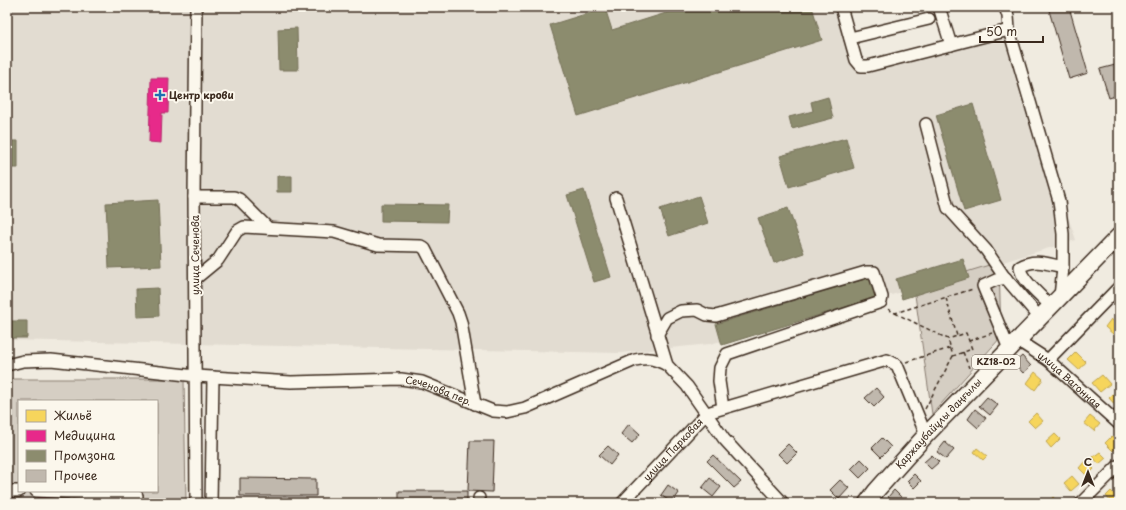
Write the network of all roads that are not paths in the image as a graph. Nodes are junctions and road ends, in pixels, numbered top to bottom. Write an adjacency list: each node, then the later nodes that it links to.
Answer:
1 (196, 7): 10 (street, улица Сеченова)
2 (841, 7): 7 (street)
3 (939, 7): 8 (street)
4 (1006, 7): 6 (street)
5 (929, 19): 7 (street)
6 (1009, 30): 8 (street); 14 (street)
7 (850, 38): 8 (street)
8 (951, 45)
9 (926, 124): 15 (street)
10 (194, 197): 12 (street); 16 (street, улица Сеченова)
11 (616, 198): 20 (street)
12 (268, 228): 16 (street); 27 (street)
13 (1119, 236): 18 (highway, Қаржаубайұлы даңғылы / KZ18-02)
14 (1063, 266): 18 (street); 18 (street)
15 (1006, 278): 19 (street); 21 (street)
16 (195, 279): 25 (street, улица Сеченова)
17 (1119, 287): 22 (street)
18 (1056, 302): 19 (highway, Қаржаубайұлы даңғылы / KZ18-02)
19 (1040, 318): 21 (highway, Қаржаубайұлы даңғылы / KZ18-02)
20 (657, 335): 24 (street); 28 (street)
21 (1013, 344): 22 (street, улица Вагонная); 31 (highway, Қаржаубайұлы даңғылы / KZ18-02)
22 (1048, 360): 30 (street, улица Вагонная)
23 (7, 365): 25 (street, Сеченова пер.)
24 (667, 365): 27 (street, Сеченова пер.); 29 (street)
25 (196, 376): 26 (street, Сеченова пер.); 39 (street, улица Сеченова)
26 (213, 377): 27 (street, Сеченова пер.); 40 (street)
27 (475, 404)
28 (723, 408): 29 (street); 31 (street)
29 (707, 413): 41 (street, улица Парковая); 42 (street)
30 (1119, 424)
31 (926, 435): 37 (highway, Қаржаубайұлы даңғылы / KZ18-02)
32 (1119, 465): 44 (street)
33 (7, 491): 34 (street)
34 (18, 491)
35 (43, 492): 38 (street)
36 (138, 496): 38 (street)
37 (871, 497): 43 (highway, Қаржаубайұлы даңғылы / KZ18-02)
38 (82, 498)
39 (196, 503)
40 (212, 503)
41 (622, 503)
42 (783, 503)
43 (860, 503)
44 (1082, 503)

